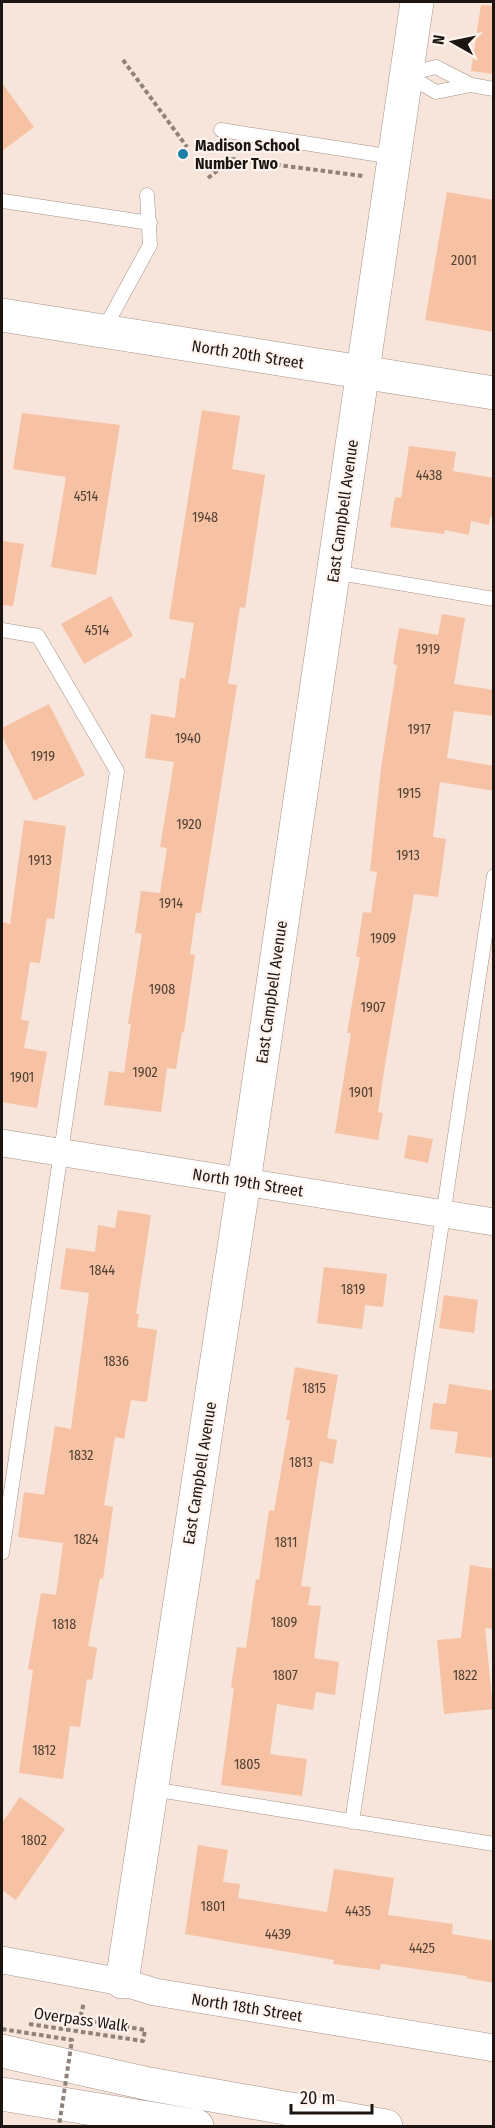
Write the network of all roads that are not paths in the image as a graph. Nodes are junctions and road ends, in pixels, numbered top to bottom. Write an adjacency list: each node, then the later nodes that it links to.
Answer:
1 (417, 2): 2 (main road, East Campbell Avenue)
2 (405, 74): 3 (lane); 3 (lane); 6 (main road, East Campbell Avenue)
3 (471, 86): 4 (lane)
4 (494, 89)
5 (221, 130): 6 (lane)
6 (393, 157): 12 (main road, East Campbell Avenue)
7 (147, 195): 9 (lane)
8 (3, 201): 9 (lane)
9 (150, 223): 11 (lane)
10 (2, 315): 11 (main road, North 20th Street)
11 (104, 331): 12 (main road, North 20th Street)
12 (363, 372): 13 (main road, North 20th Street); 14 (main road, East Campbell Avenue)
13 (494, 393)
14 (333, 572): 15 (lane); 20 (main road, East Campbell Avenue)
15 (494, 599)
16 (2, 630): 19 (lane)
17 (494, 876): 21 (lane)
18 (2, 1143): 19 (street, North 19th Street)
19 (62, 1152): 20 (street, North 19th Street); 23 (lane)
20 (244, 1182): 21 (street, North 19th Street); 24 (main road, East Campbell Avenue)
21 (443, 1214): 22 (street, North 19th Street); 25 (lane)
22 (494, 1222)
23 (2, 1553)
24 (151, 1789): 25 (lane); 28 (main road, East Campbell Avenue)
25 (352, 1822): 26 (lane)
26 (494, 1844)
27 (2, 1960): 28 (street, North 18th Street)
28 (122, 1982): 29 (street, North 18th Street)
29 (494, 2048)
30 (2, 2051): 33 (main road)
31 (2, 2094): 32 (main road)
32 (197, 2127)
33 (386, 2127)

